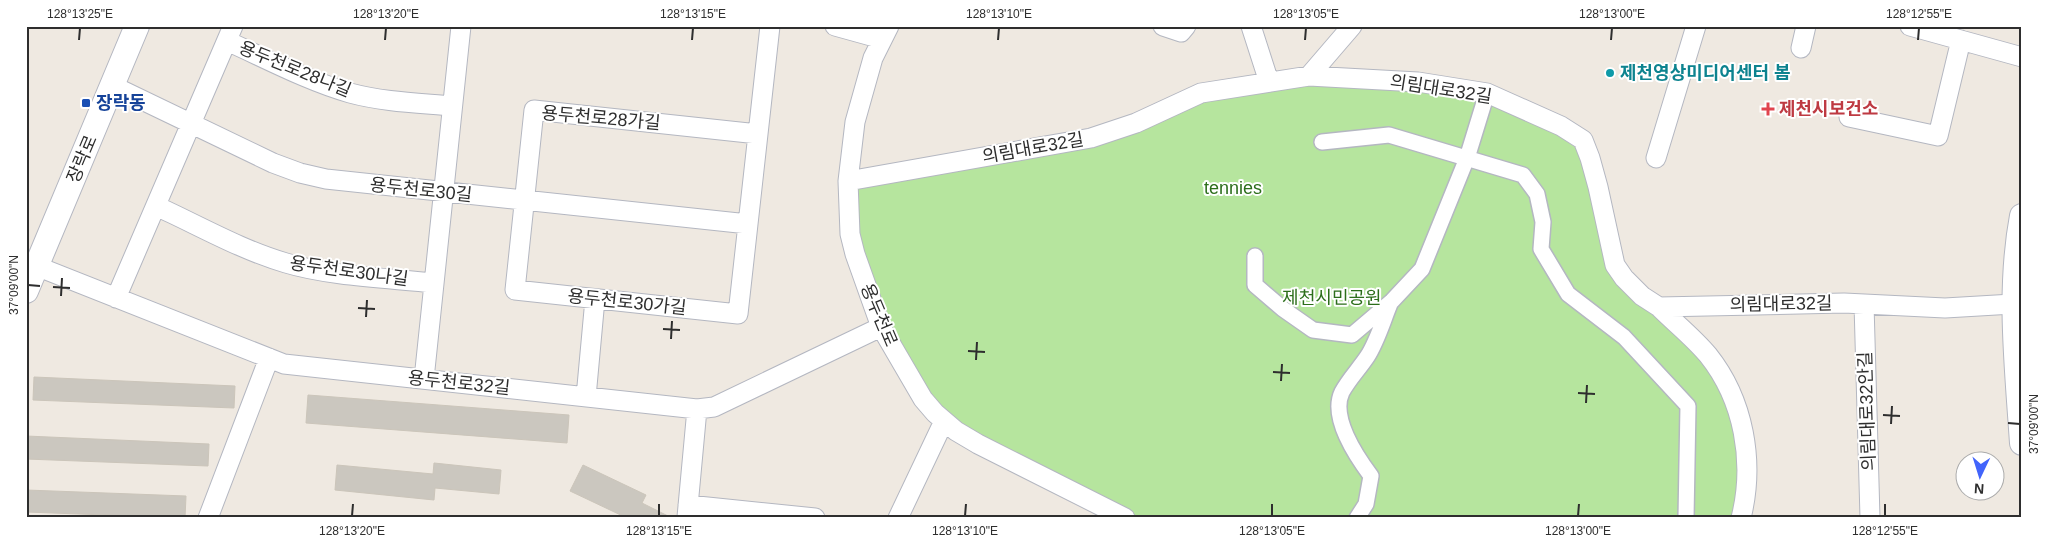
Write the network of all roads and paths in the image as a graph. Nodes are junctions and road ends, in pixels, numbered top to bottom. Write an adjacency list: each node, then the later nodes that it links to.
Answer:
1 (137, 26): 19 (street, 장락로)
2 (461, 26): 21 (street)
3 (770, 26): 24 (street)
4 (835, 26): 12 (street)
5 (1163, 26): 6 (street)
6 (1186, 26)
7 (1251, 26): 18 (street)
8 (1352, 26): 17 (street)
9 (1696, 26): 27 (street)
10 (1806, 26): 15 (street)
11 (1910, 26): 14 (street)
12 (885, 33): 28 (street, 용두천로)
13 (230, 34): 21 (street, 용두천로28나길); 23 (street)
14 (1961, 40): 16 (street); 22 (street)
15 (1800, 48)
16 (2022, 56)
17 (1309, 76): 18 (street, 의림대로32길); 20 (street, 의림대로32길)
18 (1269, 82): 28 (street, 의림대로32길)
19 (113, 86): 23 (street, 용두천로30길); 35 (street, 장락로)
20 (1487, 93): 26 (street); 43 (street, 의림대로32길)
21 (452, 106): 29 (street)
22 (1849, 117)
23 (192, 123): 29 (street, 용두천로30길); 31 (street)
24 (758, 134): 30 (street, 용두천로28가길); 33 (street)
25 (1322, 142): 26 (street)
26 (1467, 158): 40 (street); 57 (street)
27 (1656, 158)
28 (848, 181): 44 (street, 용두천로)
29 (443, 192): 30 (street, 용두천로30길); 36 (street, 용두천로30나길)
30 (524, 201): 33 (street, 용두천로30길); 39 (street, 용두천로30가길)
31 (156, 206): 36 (street, 용두천로30나길); 38 (street)
32 (2022, 216): 42 (street)
33 (748, 224): 39 (street, 용두천로30가길)
34 (1255, 256): 40 (street)
35 (32, 264): 37 (street, 장락로); 38 (street, 용두천로32길)
36 (434, 283): 46 (street, 용두천로30나길)
37 (26, 291)
38 (116, 298): 45 (street, 용두천로32길)
39 (595, 299): 47 (street)
40 (1392, 301): 56 (street)
41 (1864, 304): 42 (street, 의림대로32길); 43 (street, 의림대로32길); 59 (street, 의림대로32안길)
42 (2014, 304): 50 (street)
43 (1659, 307): 58 (street)
44 (881, 327): 48 (street, 용두천로32길); 49 (street, 용두천로)
45 (269, 358): 46 (street, 용두천로32길); 52 (street)
46 (424, 379): 47 (street, 용두천로32길)
47 (586, 397): 48 (street, 용두천로32길)
48 (697, 409): 51 (street)
49 (944, 420): 54 (street); 55 (street, 용두천로)
50 (2022, 443)
51 (687, 511): 53 (street)
52 (208, 518)
53 (815, 518)
54 (898, 518)
55 (1125, 518)
56 (1358, 518)
57 (1686, 518)
58 (1741, 518)
59 (1870, 518)

